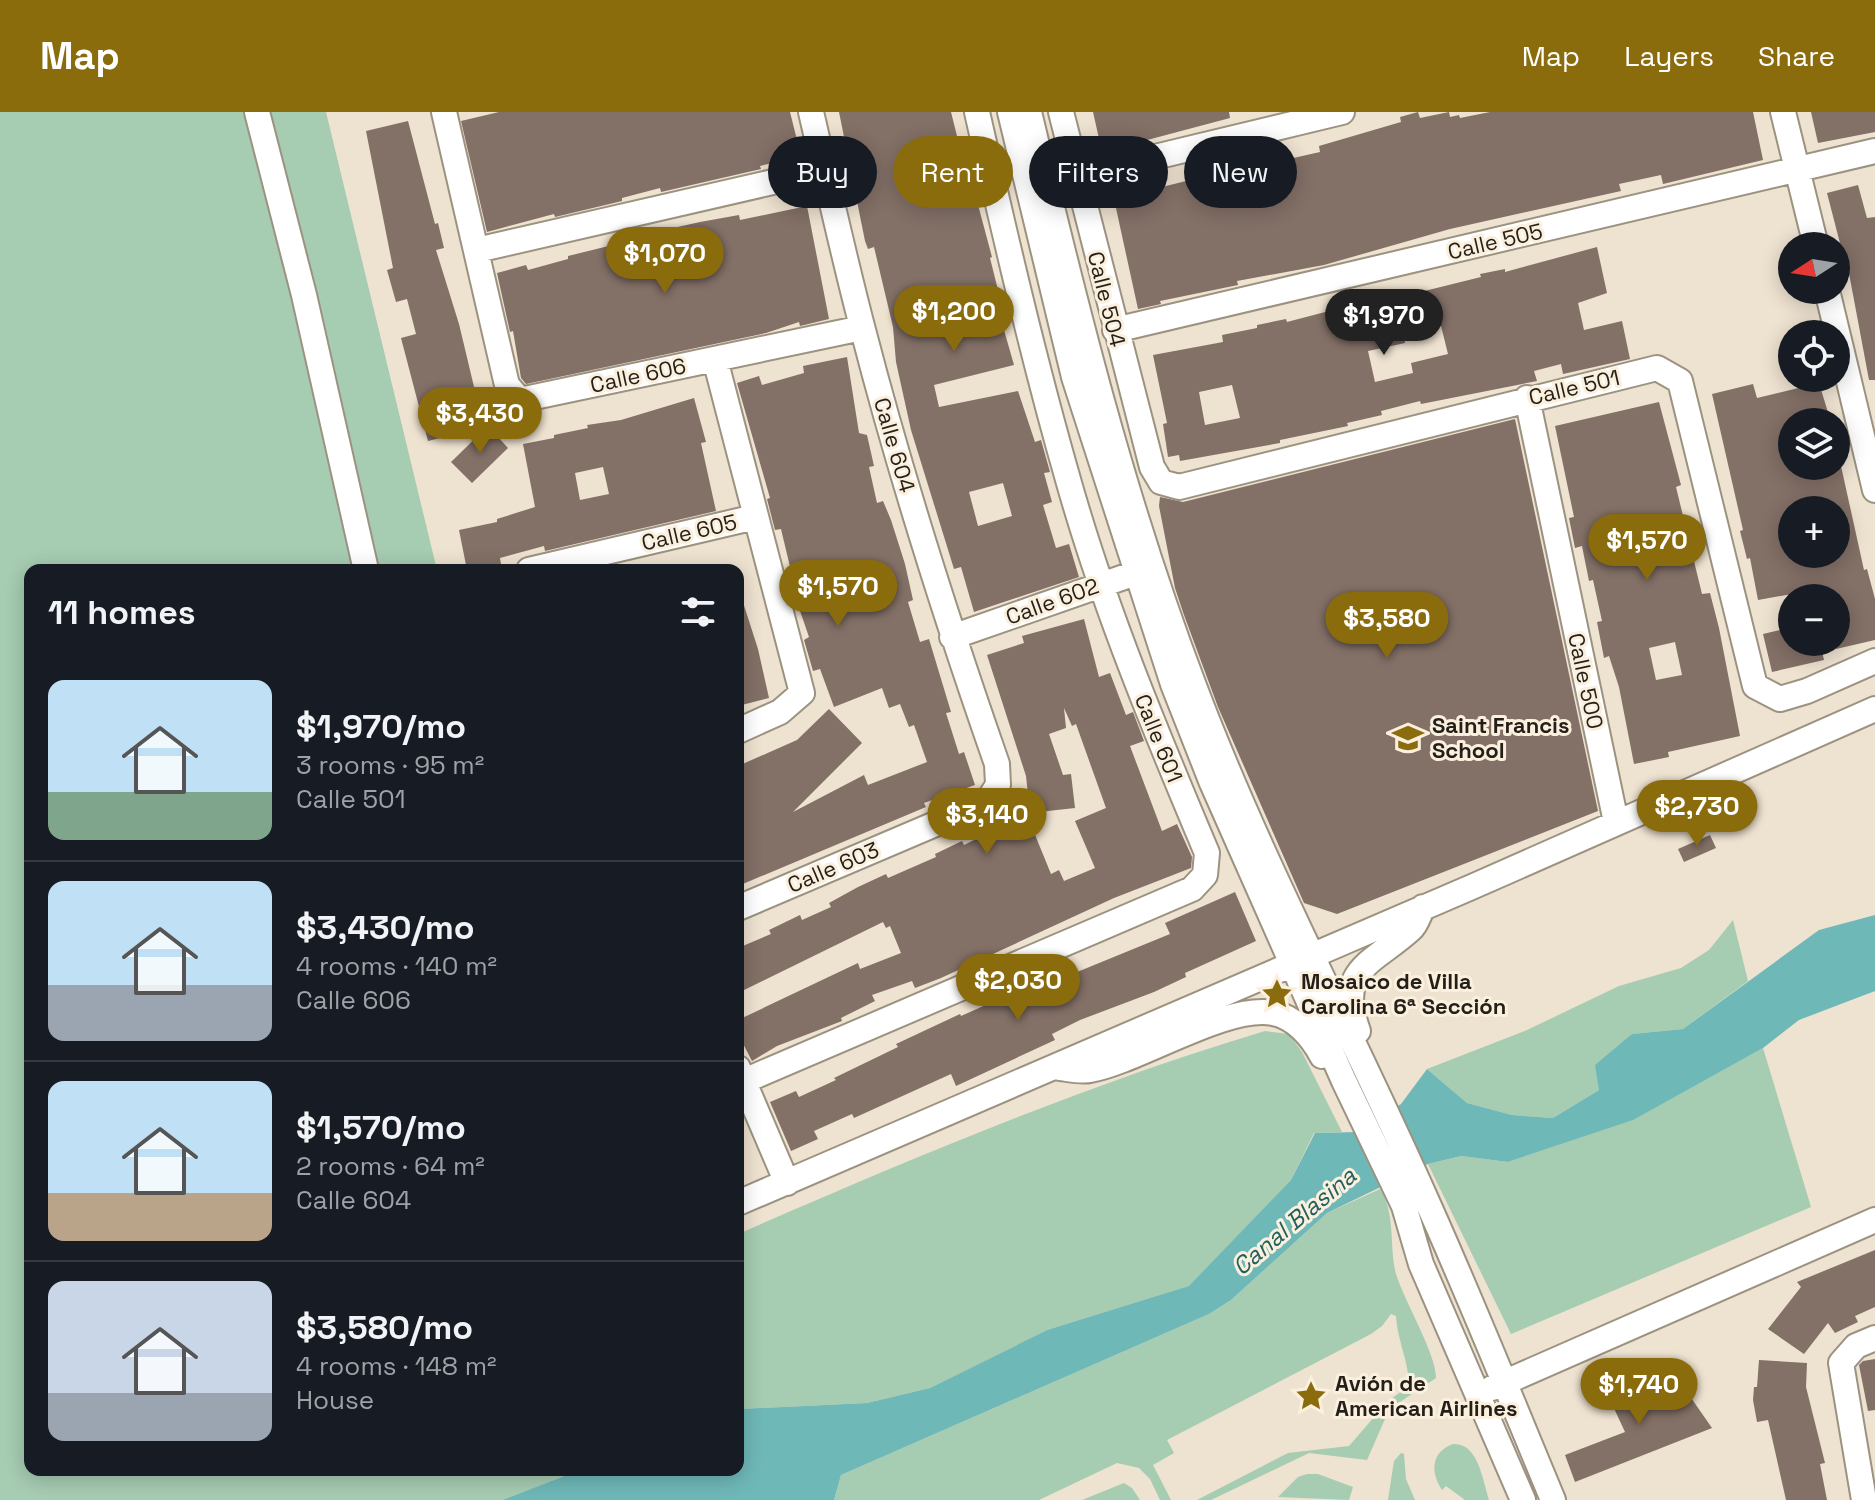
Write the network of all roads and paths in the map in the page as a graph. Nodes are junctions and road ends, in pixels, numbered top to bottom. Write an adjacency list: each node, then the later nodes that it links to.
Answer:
1 (257, 112): 30 (street)
2 (444, 112): 21 (street, Calle 606)
3 (811, 112): 10 (street, Calle 604)
4 (977, 112): 20 (street, Calle 601)
5 (1010, 112): 18 (street)
6 (1029, 112): 18 (street)
7 (1061, 112): 11 (street, Calle 504)
8 (1342, 112): 13 (street)
9 (1783, 112): 14 (street)
10 (817, 136)
11 (1067, 136)
12 (1875, 151): 14 (street, Calle 505)
13 (1168, 154)
14 (1798, 170): 19 (street); 24 (street, Calle 505)
15 (768, 183): 21 (street)
16 (834, 208): 23 (street, Calle 604)
17 (1084, 208): 24 (street, Calle 504)
18 (1047, 226): 20 (street); 32 (street)
19 (1813, 232)
20 (1005, 235): 33 (street, Calle 601)
21 (477, 250): 25 (street, Calle 606)
22 (1830, 304): 28 (street)
23 (862, 328): 25 (street, Calle 606); 34 (street, Calle 604)
24 (1115, 330): 27 (street, Calle 504)
25 (715, 359): 29 (street)
26 (1527, 398): 27 (street, Calle 501); 35 (street, Calle 501); 38 (street, Calle 500)
27 (1161, 482)
28 (1875, 490)
29 (755, 517): 31 (street, Calle 605); 37 (street)
30 (365, 564)
31 (555, 564)
32 (1144, 570): 33 (street, Calle 602); 41 (street)
33 (1101, 583): 34 (street, Calle 602); 43 (street, Calle 601)
34 (952, 637): 39 (street, Calle 603)
35 (1875, 661)
36 (1875, 709): 38 (street)
37 (744, 728)
38 (1616, 822): 40 (street)
39 (744, 905)
40 (1423, 907): 41 (street); 44 (street)
41 (1302, 959): 42 (street); 44 (street)
42 (1053, 1068): 44 (street); 46 (street)
43 (744, 1073)
44 (1355, 1077): 47 (street)
45 (744, 1081): 46 (street)
46 (787, 1183): 48 (street)
47 (1414, 1200): 51 (street); 52 (street)
48 (744, 1201)
49 (1875, 1220): 51 (street)
50 (1875, 1338): 55 (street)
51 (1504, 1383): 52 (street); 54 (street)
52 (1479, 1394): 53 (street)
53 (1523, 1500)
54 (1553, 1500)
55 (1864, 1500)

